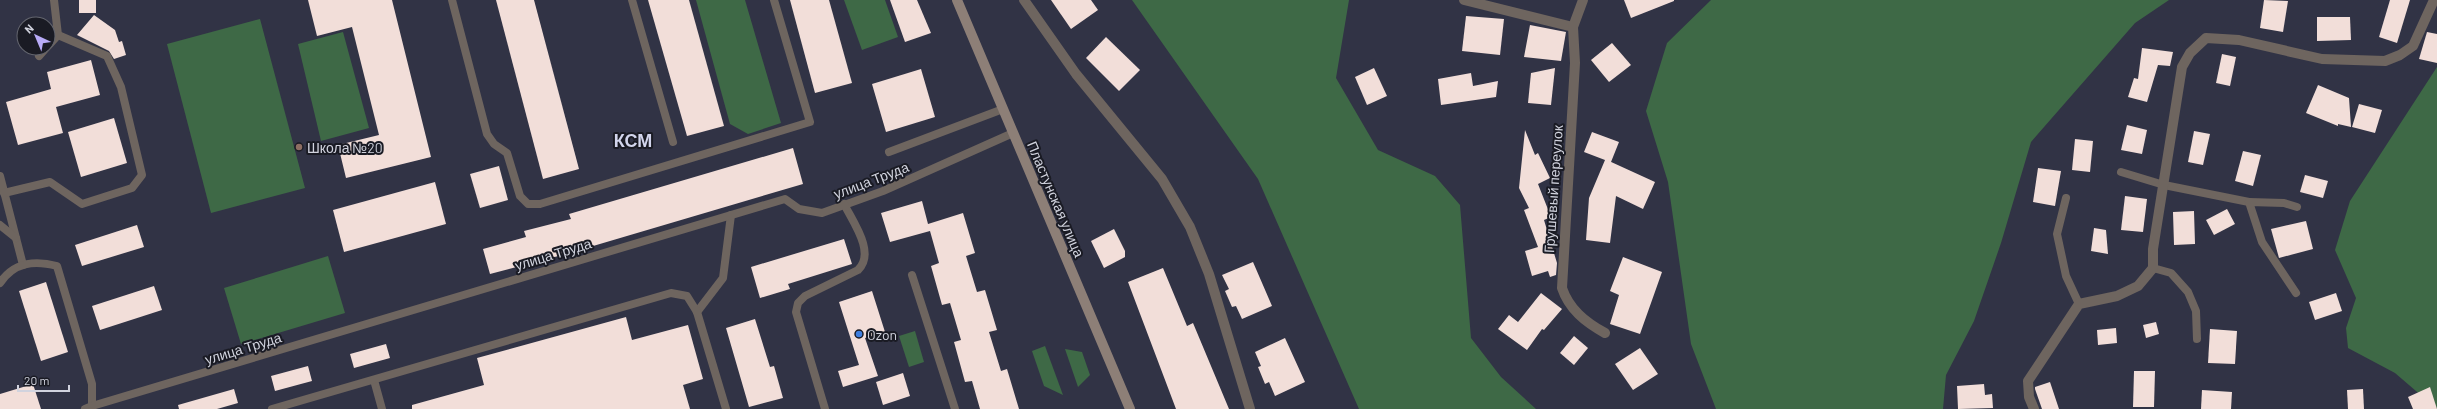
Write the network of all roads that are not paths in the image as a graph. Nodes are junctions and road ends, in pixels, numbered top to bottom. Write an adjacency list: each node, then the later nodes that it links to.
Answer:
1 (54, 0): 11 (lane)
2 (452, 0): 4 (lane)
3 (632, 0): 14 (lane)
4 (774, 0)
5 (957, 0): 12 (main road, Пластунская улица)
6 (1024, 0): 44 (street)
7 (1464, 0): 10 (street)
8 (1583, 0): 10 (street, Грушевый переулок)
9 (2434, 0): 18 (street)
10 (1573, 27): 34 (street, Грушевый переулок)
11 (58, 35): 19 (lane)
12 (1004, 109): 13 (main road, Пластунская улица); 15 (lane)
13 (1013, 133): 22 (lane, улица Труда); 43 (main road, Пластунская улица)
14 (674, 142)
15 (889, 152)
16 (2121, 172): 18 (lane)
17 (0, 176): 19 (lane)
18 (2164, 184): 21 (lane); 28 (street)
19 (4, 193): 26 (lane)
20 (2066, 198): 32 (lane)
21 (2248, 202): 23 (lane); 31 (lane)
22 (844, 204): 24 (lane, улица Труда); 41 (lane)
23 (2297, 207)
24 (731, 215): 33 (lane); 37 (lane, улица Труда)
25 (0, 225): 26 (lane)
26 (16, 238): 27 (lane)
27 (23, 265): 30 (lane); 37 (lane)
28 (2153, 268): 32 (street); 35 (lane)
29 (912, 275): 42 (lane)
30 (0, 283)
31 (2296, 293)
32 (2079, 304): 45 (street)
33 (697, 312): 36 (lane); 40 (lane)
34 (1605, 333)
35 (2197, 339)
36 (374, 380): 38 (lane); 39 (lane)
37 (88, 408)
38 (272, 409)
39 (382, 409)
40 (726, 409)
41 (825, 409)
42 (955, 409)
43 (1130, 409)
44 (1250, 409)
45 (2034, 409)

